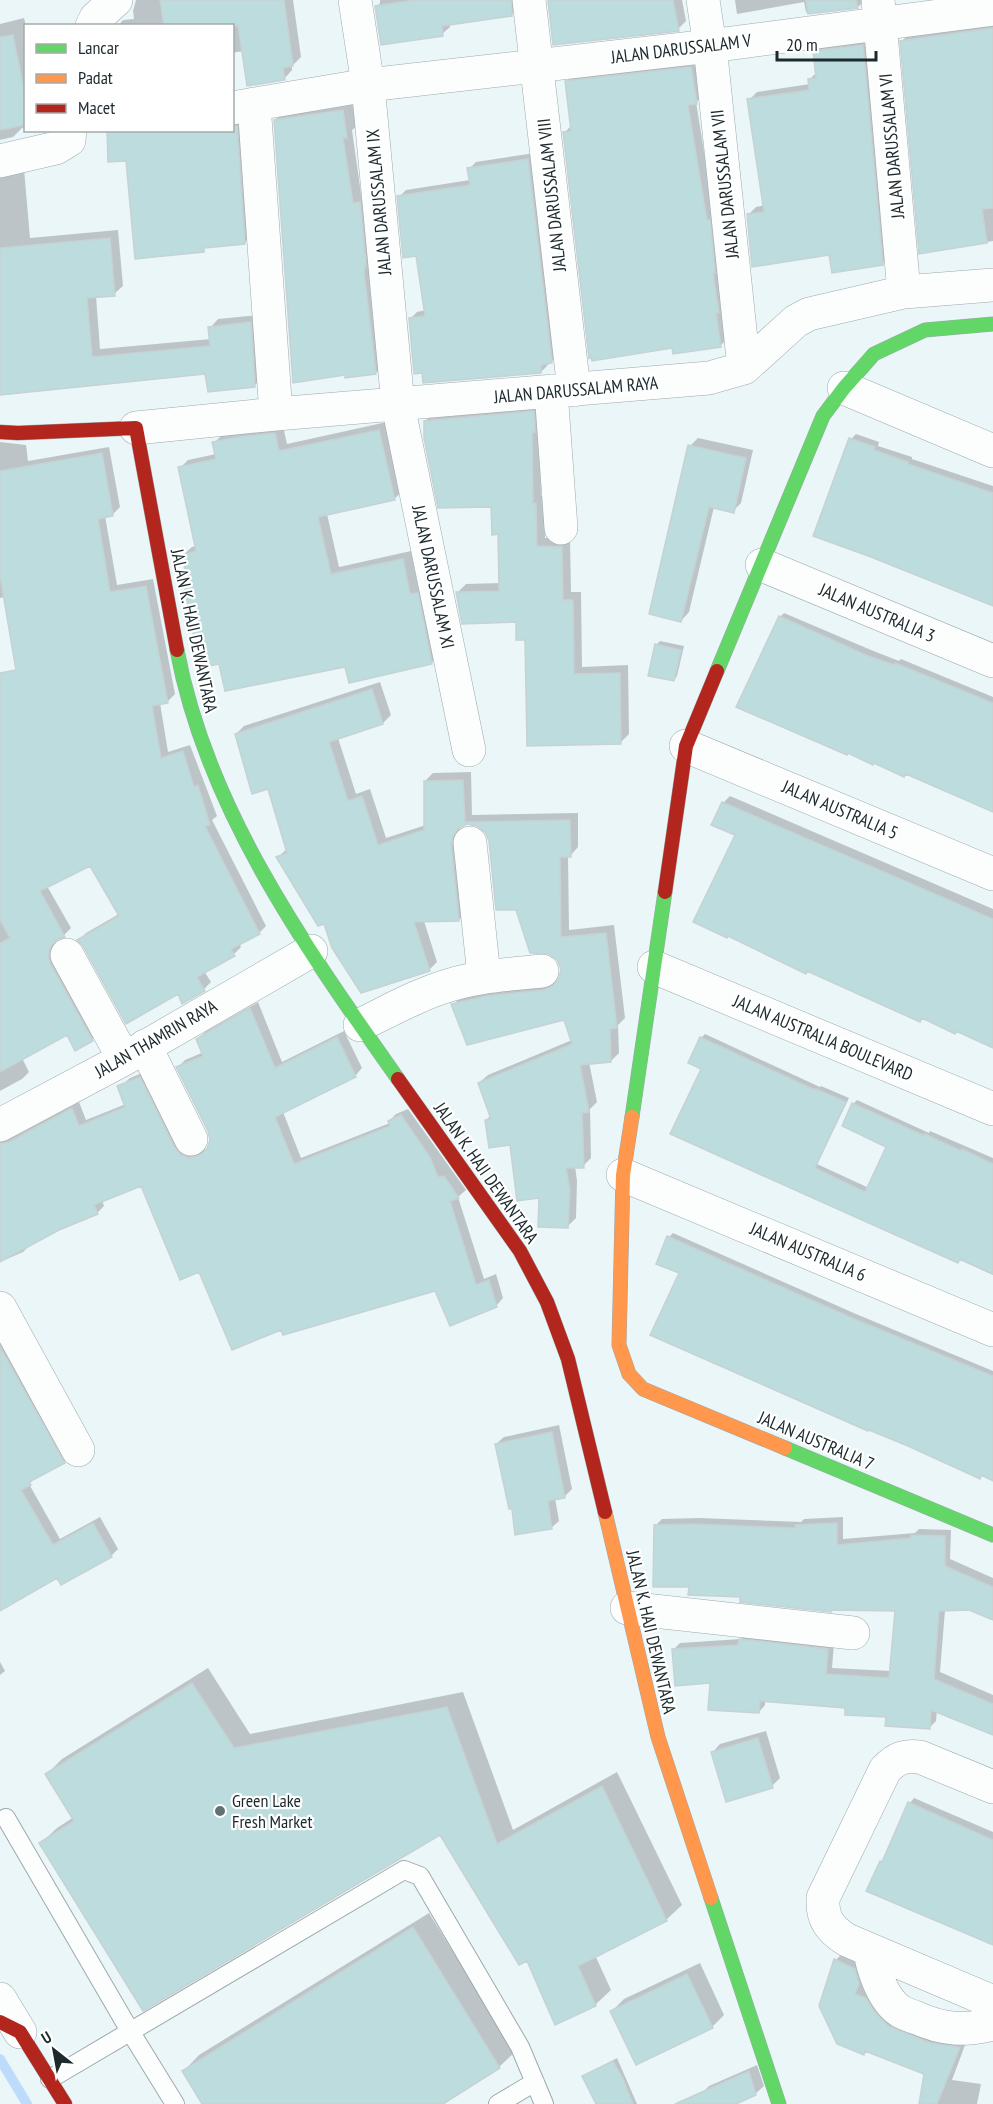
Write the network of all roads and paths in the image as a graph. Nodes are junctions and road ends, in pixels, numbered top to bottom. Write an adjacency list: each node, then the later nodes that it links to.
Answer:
1 (116, 0): 7 (street)
2 (355, 0): 10 (street, JALAN DARUSSALAM IX)
3 (529, 0): 9 (street, JALAN DARUSSALAM VIII)
4 (703, 0): 8 (street, JALAN DARUSSALAM VII)
5 (993, 9): 6 (street, JALAN DARUSSALAM V)
6 (880, 12): 8 (street, JALAN DARUSSALAM V); 15 (street, JALAN DARUSSALAM VI)
7 (93, 24)
8 (710, 46): 9 (street, JALAN DARUSSALAM V); 17 (street, JALAN DARUSSALAM VII)
9 (538, 66): 10 (street, JALAN DARUSSALAM V); 19 (street, JALAN DARUSSALAM VIII)
10 (368, 86): 11 (street, JALAN DARUSSALAM V); 20 (street, JALAN DARUSSALAM IX)
11 (243, 106): 21 (street)
12 (70, 132): 13 (street)
13 (0, 161)
14 (993, 285): 15 (street, JALAN DARUSSALAM RAYA)
15 (904, 292): 17 (street, JALAN DARUSSALAM RAYA)
16 (993, 324): 18 (street)
17 (744, 368): 19 (street, JALAN DARUSSALAM RAYA)
18 (844, 388): 24 (street); 26 (street)
19 (563, 391): 20 (street, JALAN DARUSSALAM RAYA); 25 (street, JALAN DARUSSALAM VIII)
20 (398, 405): 21 (street, JALAN DARUSSALAM RAYA); 29 (street, JALAN DARUSSALAM XI)
21 (276, 414): 22 (street, JALAN DARUSSALAM RAYA)
22 (136, 428): 23 (street); 32 (street, JALAN K. HAJI DEWANTARA)
23 (0, 432)
24 (993, 451)
25 (561, 528)
26 (762, 565): 27 (street, JALAN AUSTRALIA 3); 28 (street)
27 (993, 661)
28 (686, 746): 31 (street, JALAN AUSTRALIA 5); 34 (street)
29 (469, 750)
30 (470, 843): 36 (street)
31 (993, 874)
32 (311, 951): 37 (street, JALAN K. HAJI DEWANTARA); 38 (street, JALAN THAMRIN RAYA)
33 (67, 955): 38 (street)
34 (654, 967): 39 (street, JALAN AUSTRALIA BOULEVARD); 42 (street)
35 (542, 971): 36 (street)
36 (484, 976): 37 (street)
37 (360, 1025): 47 (street, JALAN K. HAJI DEWANTARA)
38 (134, 1052): 40 (street, JALAN THAMRIN RAYA); 41 (street)
39 (993, 1109)
40 (0, 1125)
41 (191, 1139)
42 (623, 1175): 44 (street, JALAN AUSTRALIA 6); 46 (street, JALAN AUSTRALIA 7)
43 (0, 1308): 45 (street)
44 (993, 1329)
45 (78, 1450)
46 (993, 1535)
47 (627, 1608): 48 (street); 63 (street, JALAN K. HAJI DEWANTARA)
48 (854, 1633)
49 (993, 1787): 51 (street)
50 (6, 1818): 56 (lane)
51 (858, 1945): 53 (street); 54 (street)
52 (0, 1999): 55 (street)
53 (993, 2001)
54 (993, 2024)
55 (10, 2027): 57 (street)
56 (130, 2031): 57 (lane); 58 (lane); 60 (lane)
57 (50, 2079): 59 (street)
58 (535, 2082): 61 (lane); 62 (lane)
59 (65, 2104)
60 (176, 2104)
61 (498, 2104)
62 (544, 2104)
63 (779, 2104)

